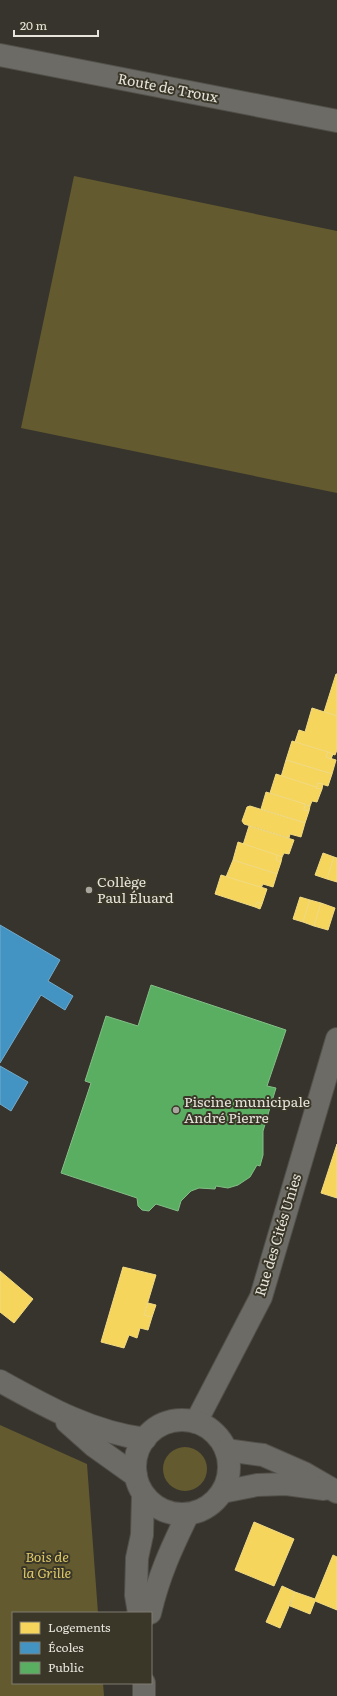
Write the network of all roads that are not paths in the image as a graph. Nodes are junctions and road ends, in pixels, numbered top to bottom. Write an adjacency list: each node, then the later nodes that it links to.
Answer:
1 (0, 55): 2 (street, Route de Troux)
2 (337, 121)
3 (337, 1039): 6 (street, Rue des Cités Unies)
4 (0, 1381): 5 (street)
5 (57, 1413): 7 (street); 9 (street)
6 (196, 1422): 7 (street); 8 (street)
7 (144, 1439): 9 (street)
8 (226, 1450): 10 (street); 11 (street)
9 (139, 1485): 12 (street); 13 (street)
10 (336, 1491): 11 (street)
11 (222, 1492): 12 (street)
12 (188, 1514): 14 (street)
13 (139, 1612)
14 (150, 1612)
15 (144, 1684): 16 (street)
16 (144, 1696)

